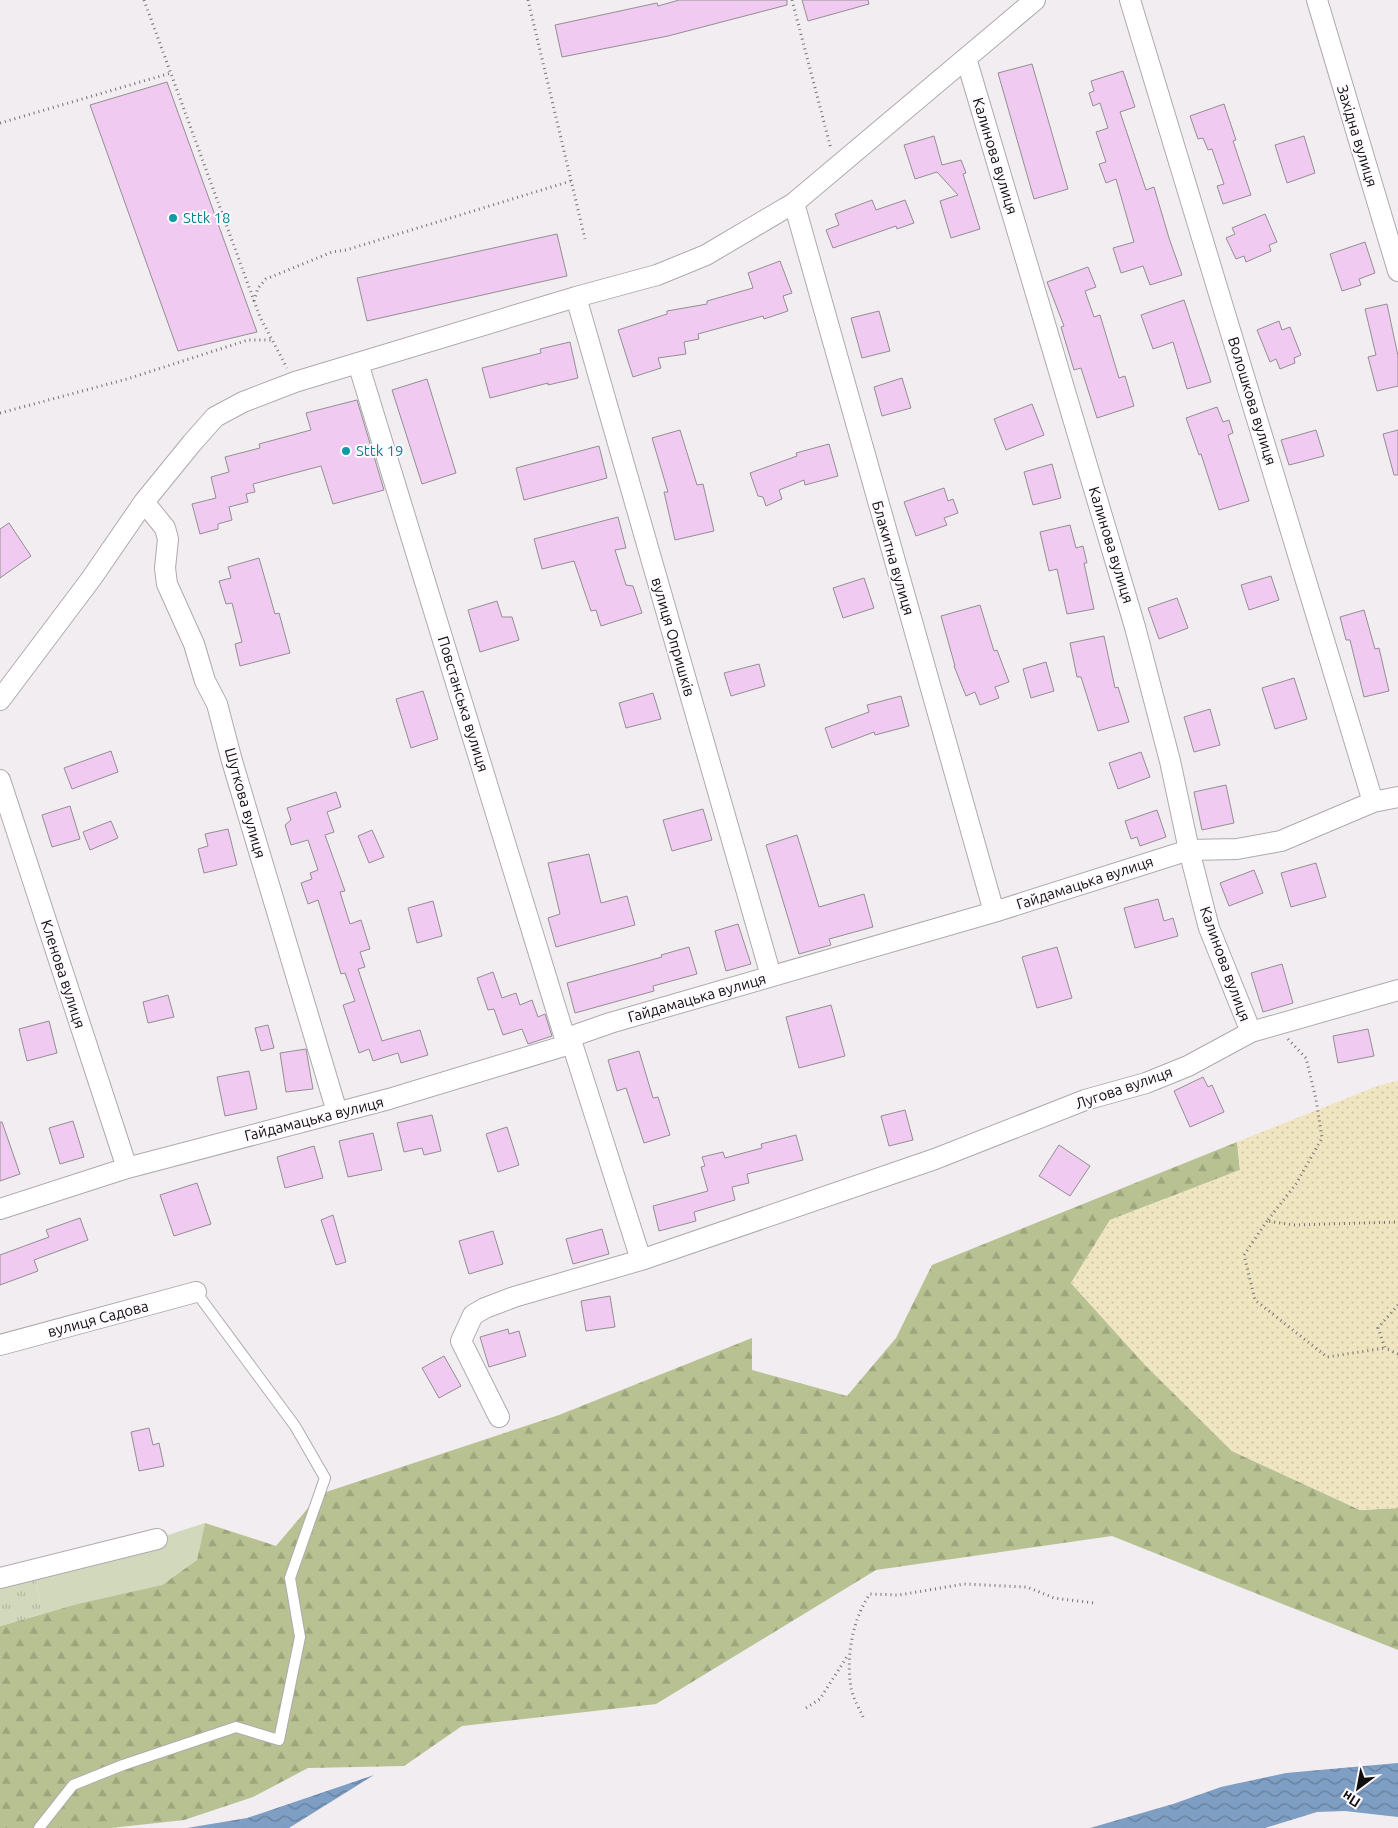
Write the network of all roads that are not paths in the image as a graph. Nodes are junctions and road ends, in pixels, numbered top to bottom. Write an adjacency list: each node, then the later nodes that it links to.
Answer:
1 (1035, 0): 4 (street)
2 (1130, 0): 13 (street, Волошкова вулиця)
3 (1317, 0): 6 (street, Західна вулиця)
4 (966, 58): 5 (street); 14 (street, Калинова вулиця)
5 (794, 203): 7 (street); 15 (street, Блакитна вулиця)
6 (1398, 271)
7 (576, 297): 8 (street); 16 (street, вулиця Опришків)
8 (358, 363): 9 (street); 19 (street, Повстанська вулиця)
9 (144, 502): 10 (street); 20 (street, Шуткова вулиця)
10 (0, 700)
11 (0, 780): 21 (street, Кленова вулиця)
12 (1398, 798): 13 (street, Гайдамацька вулиця)
13 (1373, 802): 14 (street, Гайдамацька вулиця)
14 (1189, 850): 15 (street, Гайдамацька вулиця); 18 (street, Калинова вулиця)
15 (994, 912): 16 (street, Гайдамацька вулиця)
16 (772, 976): 19 (street, Гайдамацька вулиця)
17 (1398, 990): 18 (street, Лугова вулиця)
18 (1251, 1032): 23 (street, Лугова вулиця)
19 (569, 1041): 20 (street, Гайдамацька вулиця); 23 (street, Повстанська вулиця)
20 (337, 1112): 21 (street, Гайдамацька вулиця)
21 (127, 1168): 22 (street, Гайдамацька вулиця)
22 (0, 1209)
23 (640, 1260): 26 (street, Лугова вулиця)
24 (196, 1292): 25 (street, вулиця Садова); 29 (lane)
25 (0, 1345)
26 (499, 1417)
27 (156, 1538): 28 (street)
28 (0, 1578)
29 (39, 1828)

